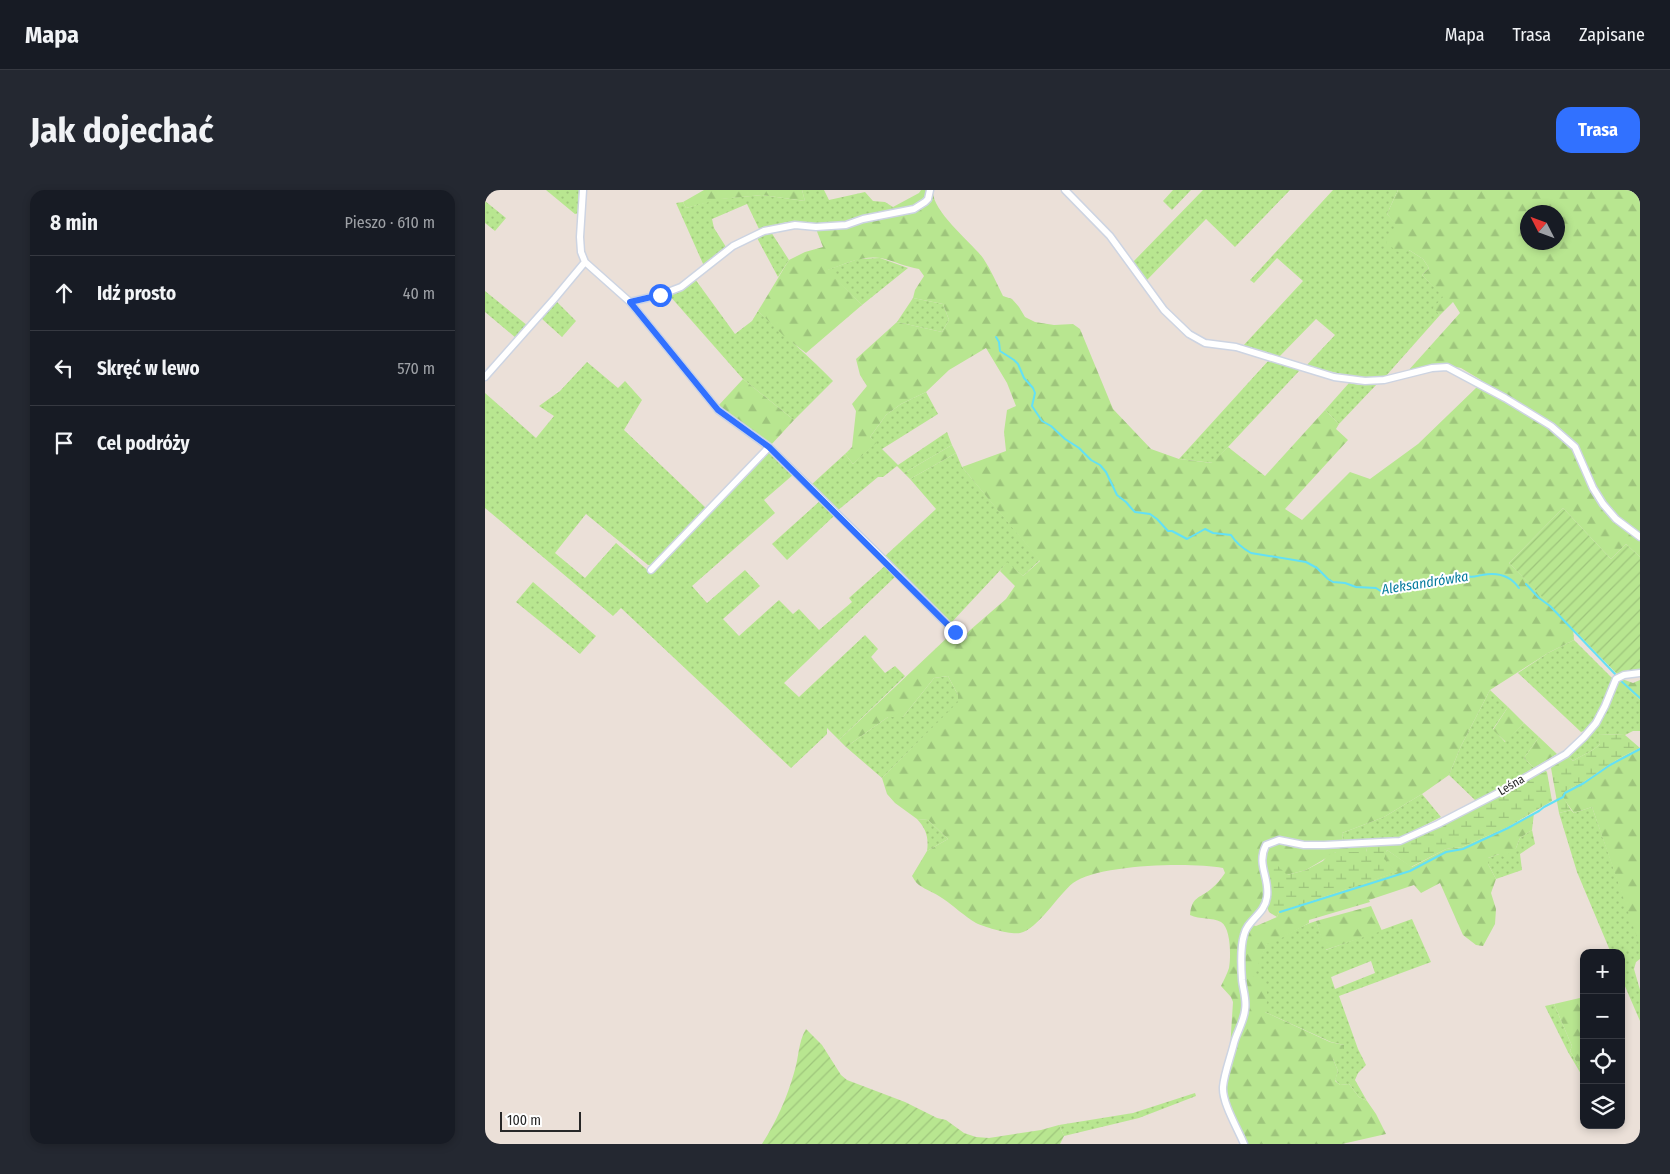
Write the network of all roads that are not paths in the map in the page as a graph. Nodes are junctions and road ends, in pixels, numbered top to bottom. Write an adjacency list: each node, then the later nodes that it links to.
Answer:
1 (583, 190): 4 (street)
2 (930, 190): 5 (street)
3 (1065, 190): 8 (street)
4 (585, 262): 5 (street); 6 (street)
5 (630, 302): 7 (street)
6 (485, 376)
7 (769, 447): 9 (street); 10 (street)
8 (1640, 537)
9 (651, 570)
10 (963, 636)
11 (1640, 673): 12 (street, Leśna)
12 (1244, 1144)

